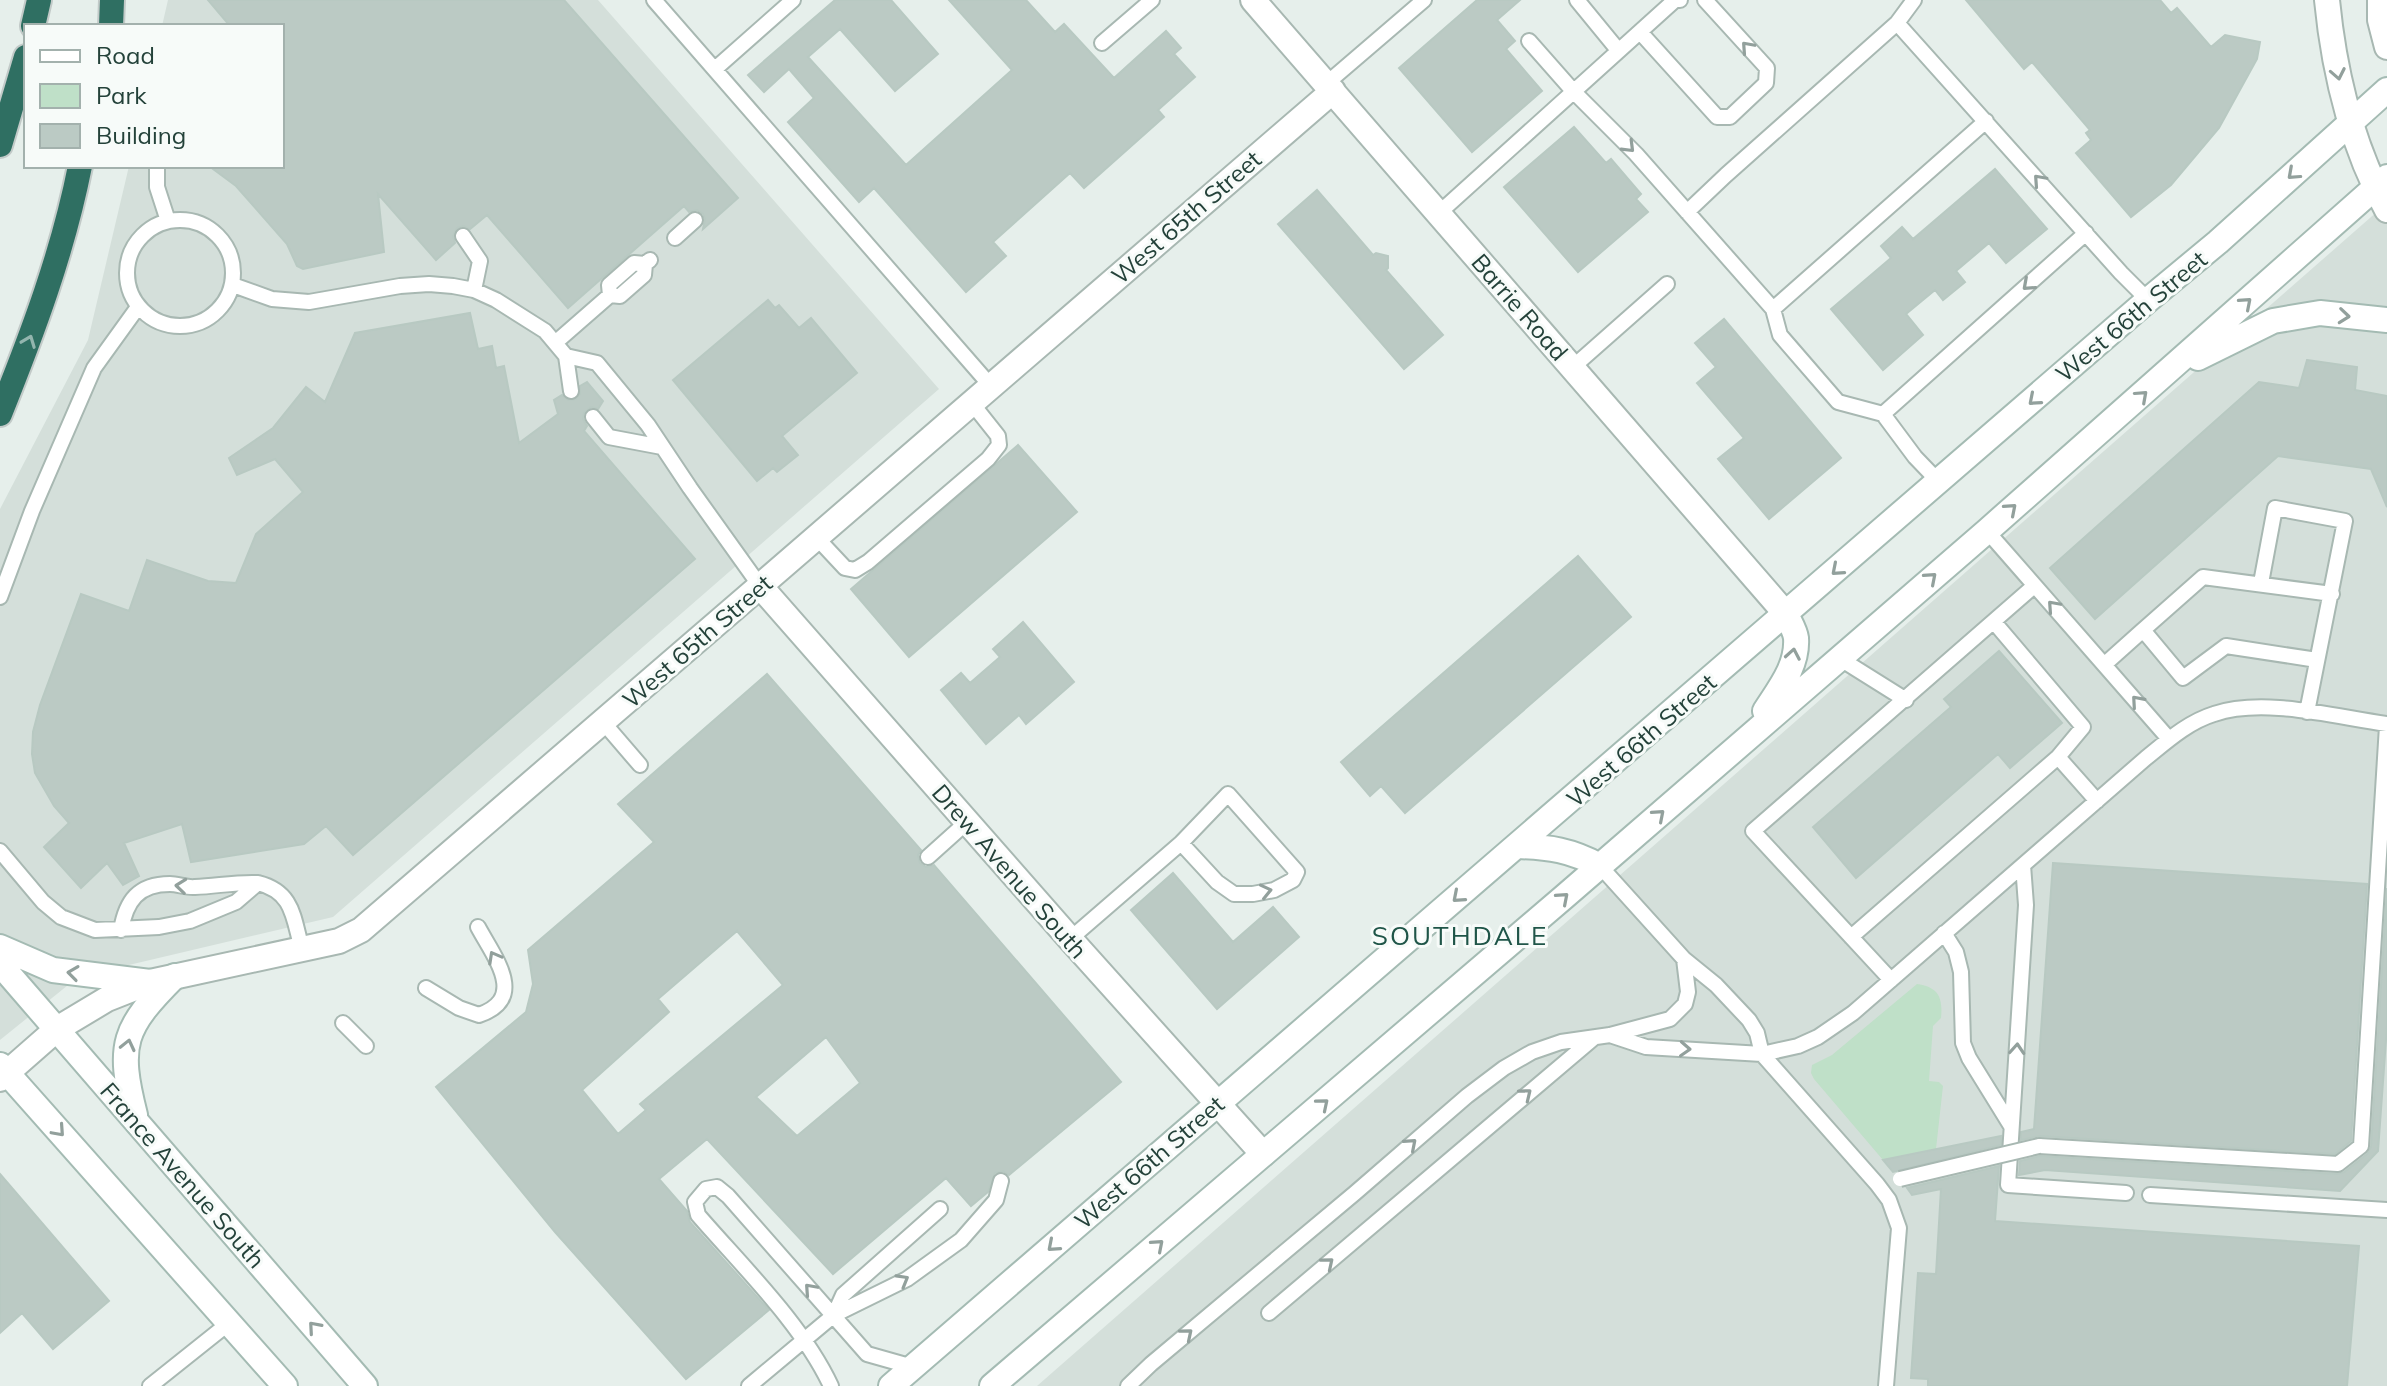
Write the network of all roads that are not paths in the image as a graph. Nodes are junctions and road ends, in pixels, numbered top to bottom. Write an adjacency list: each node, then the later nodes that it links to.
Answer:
1 (39, 0): 15 (highway)
2 (112, 0): 16 (highway)
3 (654, 0): 23 (lane)
4 (793, 0): 23 (lane)
5 (1152, 0): 19 (lane)
6 (1253, 0): 24 (main road, Barrie Road)
7 (1424, 0): 24 (lane)
8 (1577, 0): 21 (lane)
9 (1676, 0): 17 (lane)
10 (1705, 0): 17 (lane, one-way to 10)
11 (1914, 0): 14 (lane)
12 (2327, 0): 28 (main road, one-way to 28)
13 (2380, 0): 20 (main road)
14 (1897, 23): 27 (lane); 34 (lane)
15 (33, 24)
16 (111, 24)
17 (1640, 32): 21 (lane)
18 (1529, 41): 26 (lane)
19 (1102, 43)
20 (2387, 47)
21 (1618, 50): 26 (lane)
22 (24, 64): 29 (highway)
23 (715, 69): 53 (lane)
24 (1330, 88): 35 (main road, Barrie Road); 53 (main road, West 65th Street)
25 (2387, 90): 28 (main road, West 66th Street)
26 (1574, 92): 34 (lane, one-way to 34); 35 (lane)
27 (1986, 121): 38 (lane, one-way to 27); 47 (lane)
28 (2351, 121): 32 (main road); 45 (main road, West 66th Street, one-way to 45)
29 (0, 145)
30 (80, 168): 56 (highway, one-way to 30)
31 (157, 168): 37 (lane)
32 (2381, 182): 33 (main road); 52 (main road, one-way to 32)
33 (2387, 210)
34 (1687, 212): 47 (lane)
35 (1439, 213): 51 (main road, Barrie Road)
36 (695, 220): 40 (lane)
37 (168, 221): 43 (lane); 46 (lane)
38 (2086, 233): 45 (lane); 57 (lane, one-way to 57)
39 (463, 236): 44 (lane)
40 (675, 238)
41 (648, 262): 49 (lane)
42 (1667, 284): 51 (lane)
43 (233, 285): 44 (lane); 46 (lane)
44 (474, 290): 49 (lane)
45 (2148, 300): 60 (main road, West 66th Street, one-way to 60)
46 (138, 307): 67 (lane)
47 (1773, 309): 57 (lane)
48 (2387, 320): 52 (main road, one-way to 48)
49 (555, 343): 50 (lane)
50 (566, 356): 54 (lane); 59 (lane)
51 (1573, 367): 68 (main road, Barrie Road)
52 (2167, 373): 61 (main road, one-way to 52)
53 (990, 385): 55 (main road, West 65th Street)
54 (571, 391)
55 (971, 402): 62 (main road, West 65th Street); 62 (lane)
56 (0, 414)
57 (1883, 414): 60 (lane)
58 (593, 417): 59 (lane)
59 (662, 447): 64 (lane)
60 (1939, 482): 68 (main road, West 66th Street, one-way to 68)
61 (1987, 531): 65 (lane); 71 (main road, one-way to 61)
62 (816, 537): 64 (main road, West 65th Street)
63 (2261, 583): 66 (lane); 66 (lane); 70 (lane)
64 (760, 586): 76 (main road, West 65th Street); 83 (main road, Drew Avenue South)
65 (2034, 586): 69 (lane); 73 (lane, one-way to 65)
66 (2332, 594): 72 (lane)
67 (0, 597)
68 (1786, 614): 78 (main road, one-way to 68); 85 (main road, West 66th Street)
69 (1994, 622): 74 (lane); 80 (lane)
70 (2143, 630): 72 (lane); 73 (lane)
71 (1839, 658): 74 (lane); 78 (main road)
72 (2317, 660): 75 (lane)
73 (2105, 664): 79 (lane, one-way to 73)
74 (1906, 700): 94 (lane)
75 (2307, 712): 77 (lane); 79 (lane)
76 (603, 722): 81 (lane); 97 (main road, West 65th Street)
77 (2387, 725): 115 (lane, bridge)
78 (1746, 739): 89 (main road, one-way to 78)
79 (2169, 739): 82 (lane)
80 (2058, 757): 82 (lane); 94 (lane)
81 (640, 765)
82 (2097, 801): 88 (lane)
83 (967, 822): 87 (lane); 95 (main road, Drew Avenue South)
84 (1181, 843): 84 (lane, one-way to 84); 95 (lane)
85 (1517, 846): 89 (main road); 110 (main road, West 66th Street, one-way to 110)
86 (0, 851): 92 (lane)
87 (928, 857)
88 (2023, 865): 93 (lane); 112 (lane, one-way to 88)
89 (1600, 866): 98 (lane); 113 (main road, one-way to 89)
90 (258, 883): 92 (lane); 92 (lane, one-way to 92); 97 (lane)
91 (478, 927): 103 (lane, one-way to 91)
92 (121, 930)
93 (1944, 933): 101 (lane); 112 (lane)
94 (1851, 937): 101 (lane)
95 (1070, 939): 110 (main road, Drew Avenue South)
96 (0, 947): 102 (main road, one-way to 96)
97 (302, 949): 100 (main road, West 65th Street)
98 (1684, 959): 106 (lane); 108 (lane)
99 (0, 964): 105 (main road, France Avenue South)
100 (175, 976): 102 (main road, West 65th Street); 111 (main road, one-way to 100)
101 (1891, 980): 108 (lane)
102 (150, 982): 105 (main road, West 65th Street)
103 (426, 988)
104 (343, 1023): 107 (lane)
105 (57, 1029): 109 (main road, West 65th Street); 111 (main road, France Avenue South)
106 (1603, 1036): 108 (lane, one-way to 108); 120 (lane, one-way to 106); 132 (lane, one-way to 106)
107 (366, 1046)
108 (1762, 1054): 115 (lane)
109 (2, 1072): 122 (main road, one-way to 122)
110 (1218, 1103): 113 (main road, Drew Avenue South); 124 (main road, West 66th Street, one-way to 124)
111 (137, 1121): 127 (main road, France Avenue South, one-way to 111)
112 (2012, 1127): 116 (lane)
113 (1263, 1154): 131 (main road, one-way to 113)
114 (1001, 1181): 121 (lane, one-way to 114)
115 (1877, 1184): 133 (lane)
116 (2126, 1193)
117 (2150, 1195): 119 (lane)
118 (940, 1209): 121 (lane)
119 (2387, 1210)
120 (1269, 1313)
121 (834, 1315): 123 (lane); 123 (lane, one-way to 123); 124 (lane)
122 (229, 1323): 125 (lane); 126 (main road)
123 (804, 1340): 128 (lane); 129 (lane)
124 (913, 1367): 130 (main road, West 66th Street)
125 (150, 1386)
126 (285, 1386)
127 (365, 1386)
128 (749, 1386)
129 (831, 1386)
130 (891, 1386)
131 (992, 1386)
132 (1128, 1386)
133 (1886, 1386)

